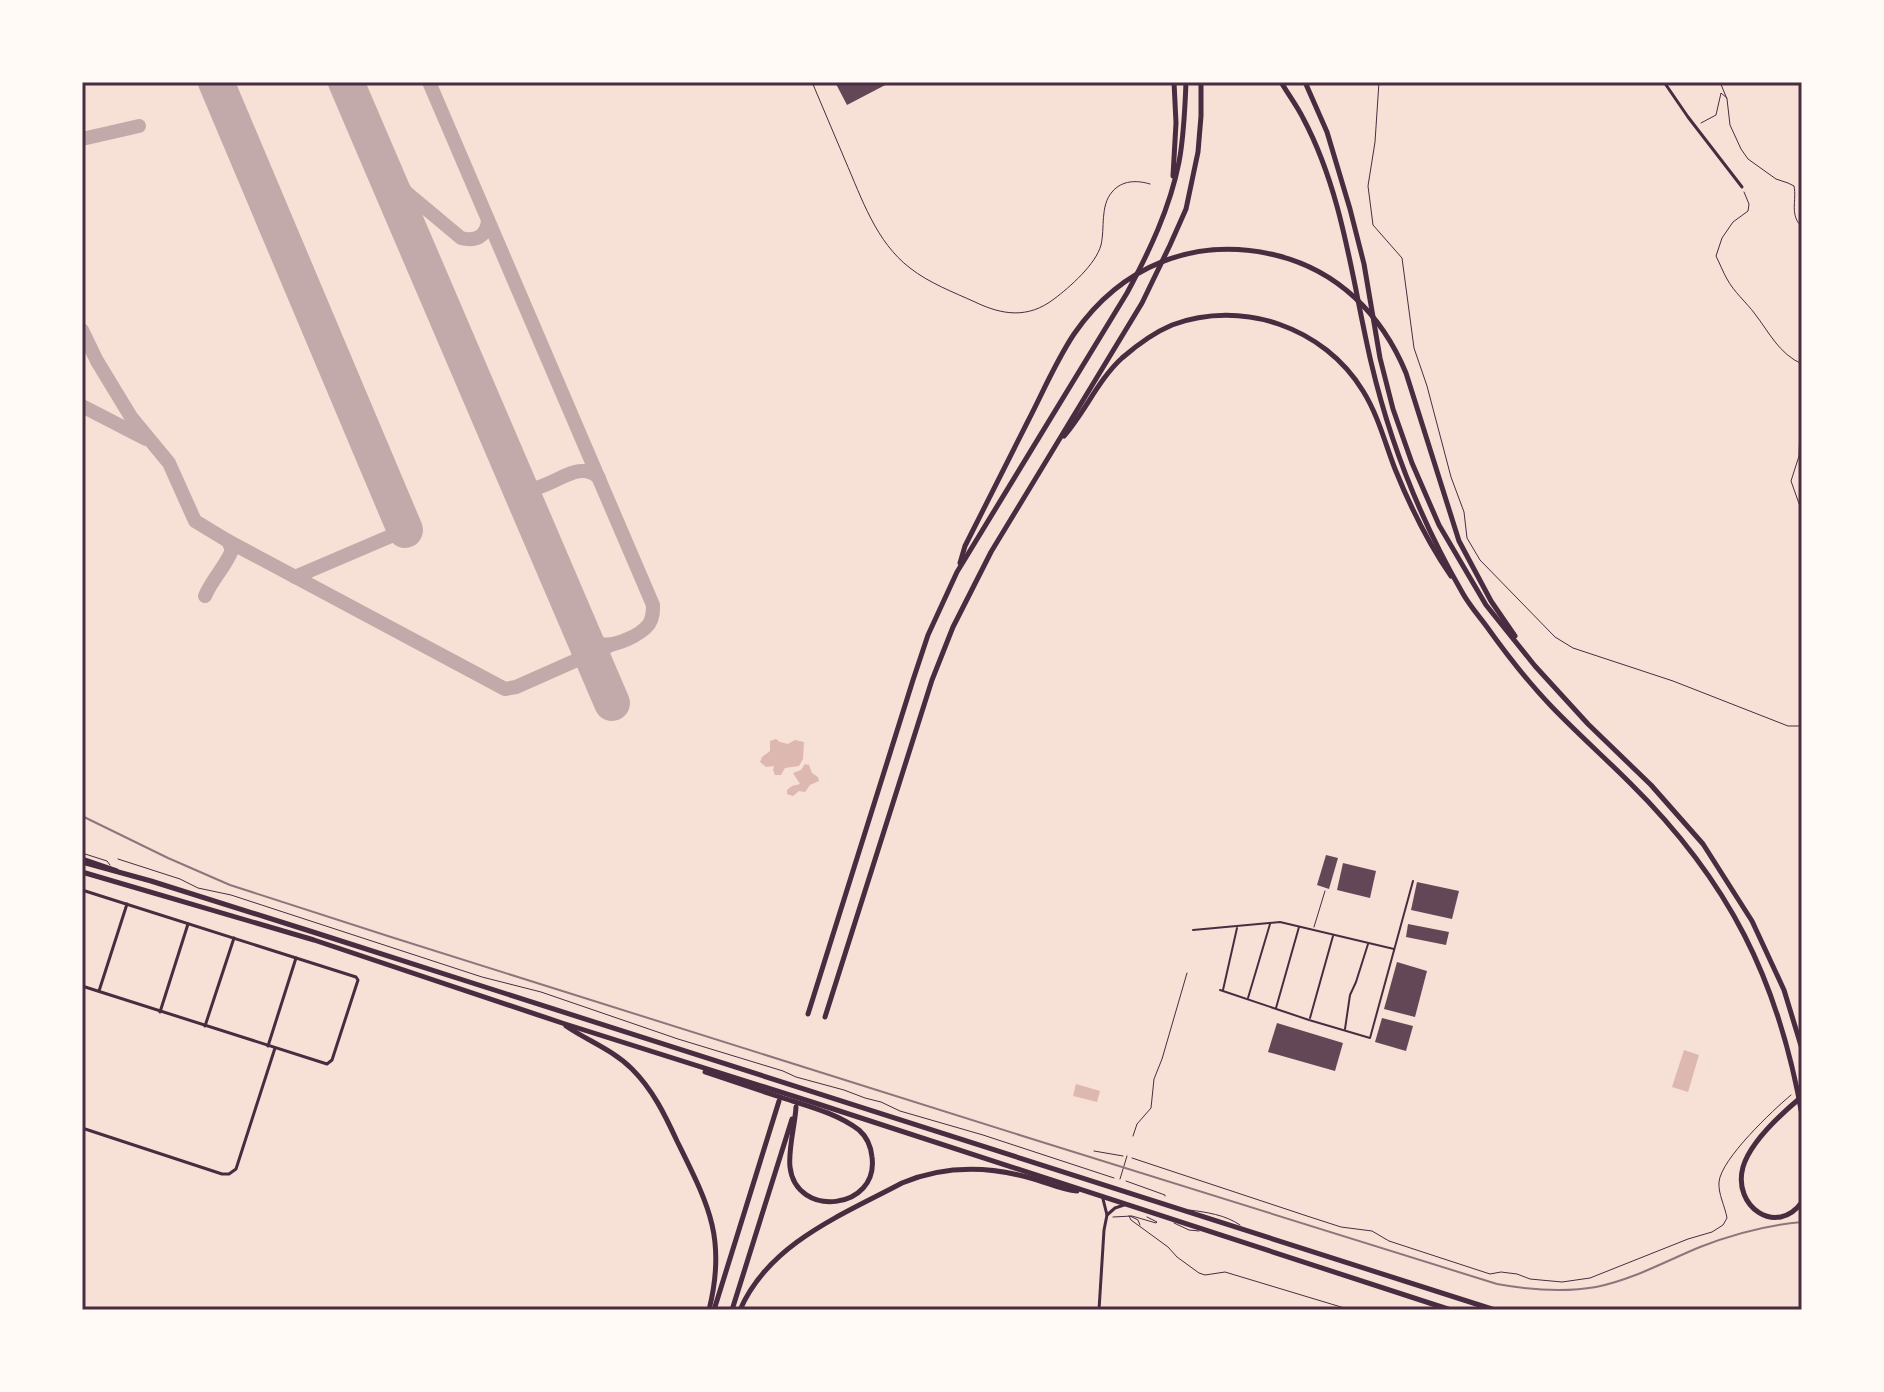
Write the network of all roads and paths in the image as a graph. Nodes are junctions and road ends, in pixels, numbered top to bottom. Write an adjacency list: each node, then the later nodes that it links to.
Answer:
1 (812, 82): 12 (lane)
2 (1174, 82): 13 (highway)
3 (1186, 82): 13 (highway)
4 (1201, 82): 18 (highway)
5 (1281, 82): 21 (highway)
6 (1305, 82): 22 (highway)
7 (1379, 82): 23 (path)
8 (1664, 82): 11 (street)
9 (1720, 82): 10 (path)
10 (1727, 99): 11 (path); 15 (path)
11 (1694, 125): 14 (street)
12 (1150, 184)
13 (1173, 185): 20 (highway)
14 (1742, 187): 16 (path)
15 (1802, 227)
16 (1802, 364)
17 (1802, 418): 19 (path)
18 (1055, 445): 21 (highway); 50 (highway)
19 (1802, 512)
20 (957, 572): 22 (highway); 49 (highway)
21 (1463, 594): 62 (highway)
22 (1535, 666): 57 (highway)
23 (1802, 726)
24 (82, 858): 27 (highway); 27 (street)
25 (118, 859): 67 (path)
26 (82, 872): 52 (highway)
27 (123, 874): 80 (highway)
28 (1413, 881): 41 (street)
29 (82, 890): 31 (street)
30 (1325, 891): 37 (lane)
31 (127, 904): 33 (street); 45 (street)
32 (1270, 923): 34 (street); 35 (street); 46 (street)
33 (189, 924): 39 (street); 48 (street)
34 (1237, 926): 36 (street); 46 (street)
35 (1299, 927): 37 (street); 47 (street)
36 (1193, 930)
37 (1313, 930): 38 (street)
38 (1333, 935): 40 (street); 51 (street)
39 (234, 938): 42 (street); 53 (street)
40 (1368, 943): 41 (street); 54 (street)
41 (1395, 949): 54 (street)
42 (296, 958): 55 (street); 56 (street)
43 (1187, 973): 64 (lane)
44 (82, 986): 45 (street)
45 (99, 991): 48 (street)
46 (1248, 999): 47 (street)
47 (1276, 1009): 51 (street)
48 (160, 1012): 53 (street)
49 (808, 1014)
50 (825, 1017)
51 (1309, 1020): 54 (street)
52 (562, 1023): 58 (highway); 74 (highway)
53 (205, 1026): 55 (street)
54 (1344, 1030)
55 (268, 1046): 56 (street)
56 (275, 1048): 63 (street)
57 (1802, 1049)
58 (694, 1065): 68 (highway); 75 (highway)
59 (1794, 1092): 66 (path)
60 (1802, 1096): 71 (highway)
61 (779, 1101): 74 (highway)
62 (1802, 1114)
63 (82, 1128)
64 (1133, 1136)
65 (1094, 1151): 66 (path)
66 (1127, 1156): 67 (lane)
67 (1120, 1179): 69 (path)
68 (1083, 1190): 70 (highway); 76 (highway)
69 (1153, 1191)
70 (1102, 1196): 72 (highway); 73 (street)
71 (1802, 1202)
72 (1128, 1204): 73 (street); 79 (highway)
73 (1107, 1215): 77 (street); 78 (path)
74 (712, 1310)
75 (732, 1310)
76 (740, 1310)
77 (1099, 1310)
78 (1351, 1310)
79 (1451, 1310)
80 (1495, 1310)

